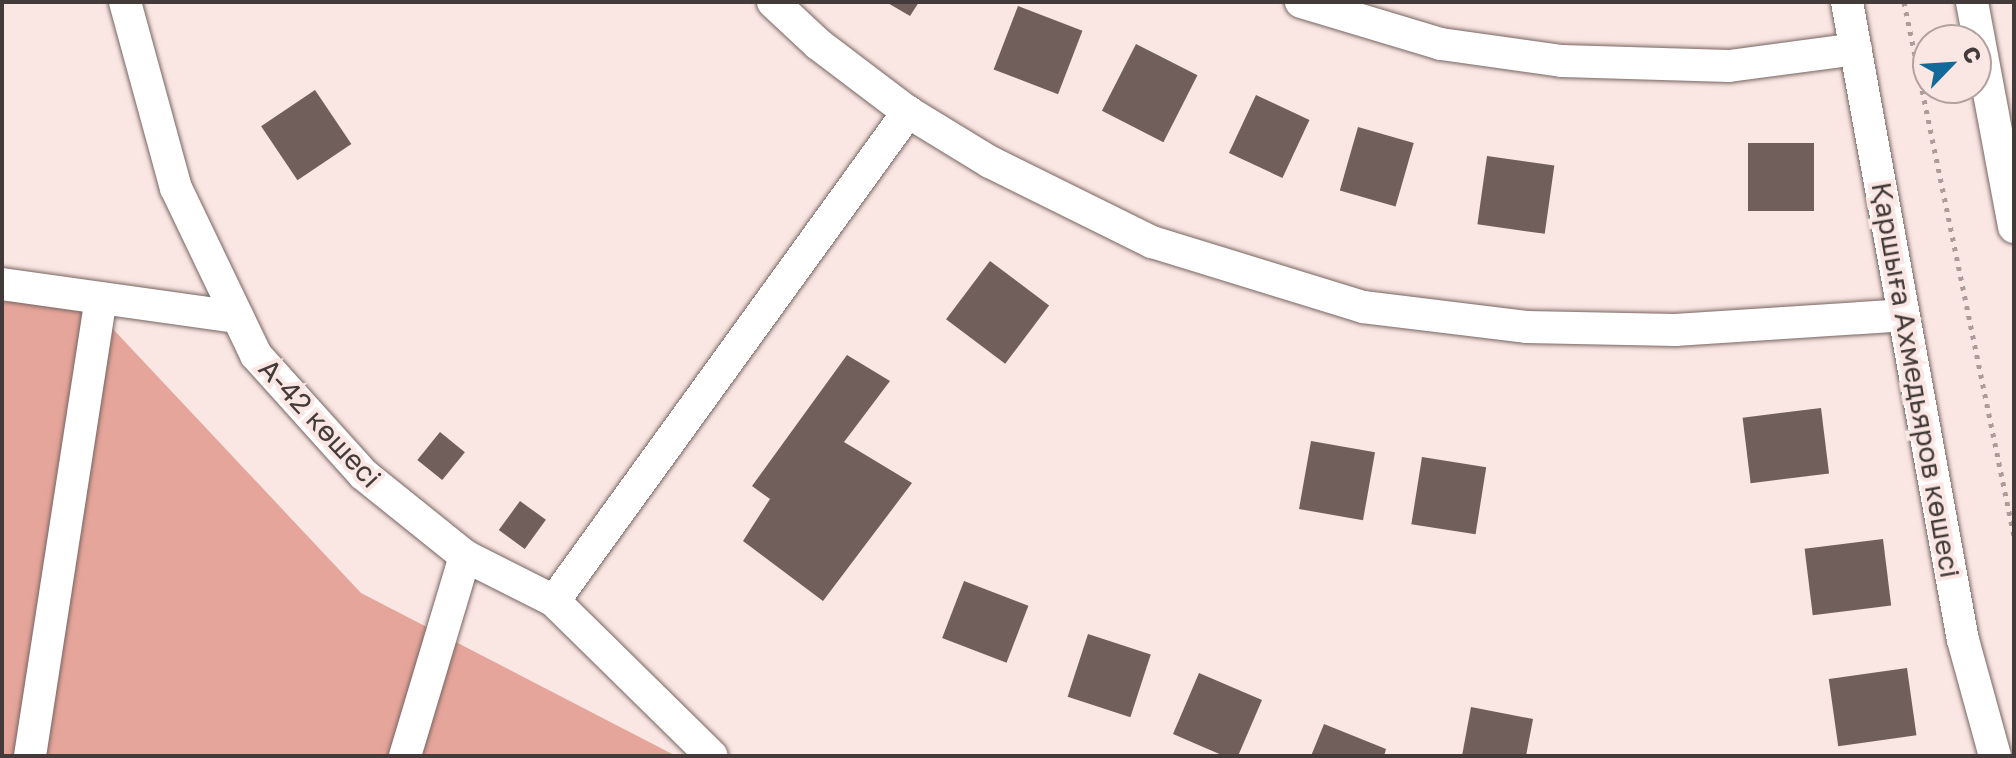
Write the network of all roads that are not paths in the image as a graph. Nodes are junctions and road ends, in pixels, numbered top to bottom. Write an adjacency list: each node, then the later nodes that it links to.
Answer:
1 (125, 2): 12 (street, А-42 көшесі)
2 (773, 2): 7 (street)
3 (1301, 2): 6 (street)
4 (1847, 2): 6 (street, Қаршыға Ахмедьяров көшесі)
5 (1974, 3): 8 (street)
6 (1856, 49): 11 (street, Қаршыға Ахмедьяров көшесі)
7 (908, 112): 11 (street); 14 (street)
8 (2014, 227)
9 (2, 284): 10 (street)
10 (101, 298): 12 (street); 15 (street)
11 (1904, 315): 18 (street, Қаршыға Ахмедьяров көшесі)
12 (238, 317): 13 (street, А-42 көшесі)
13 (465, 556): 14 (street, А-42 көшесі); 16 (street)
14 (554, 601): 17 (street, А-42 көшесі)
15 (30, 756)
16 (405, 756)
17 (712, 756)
18 (1995, 756)

